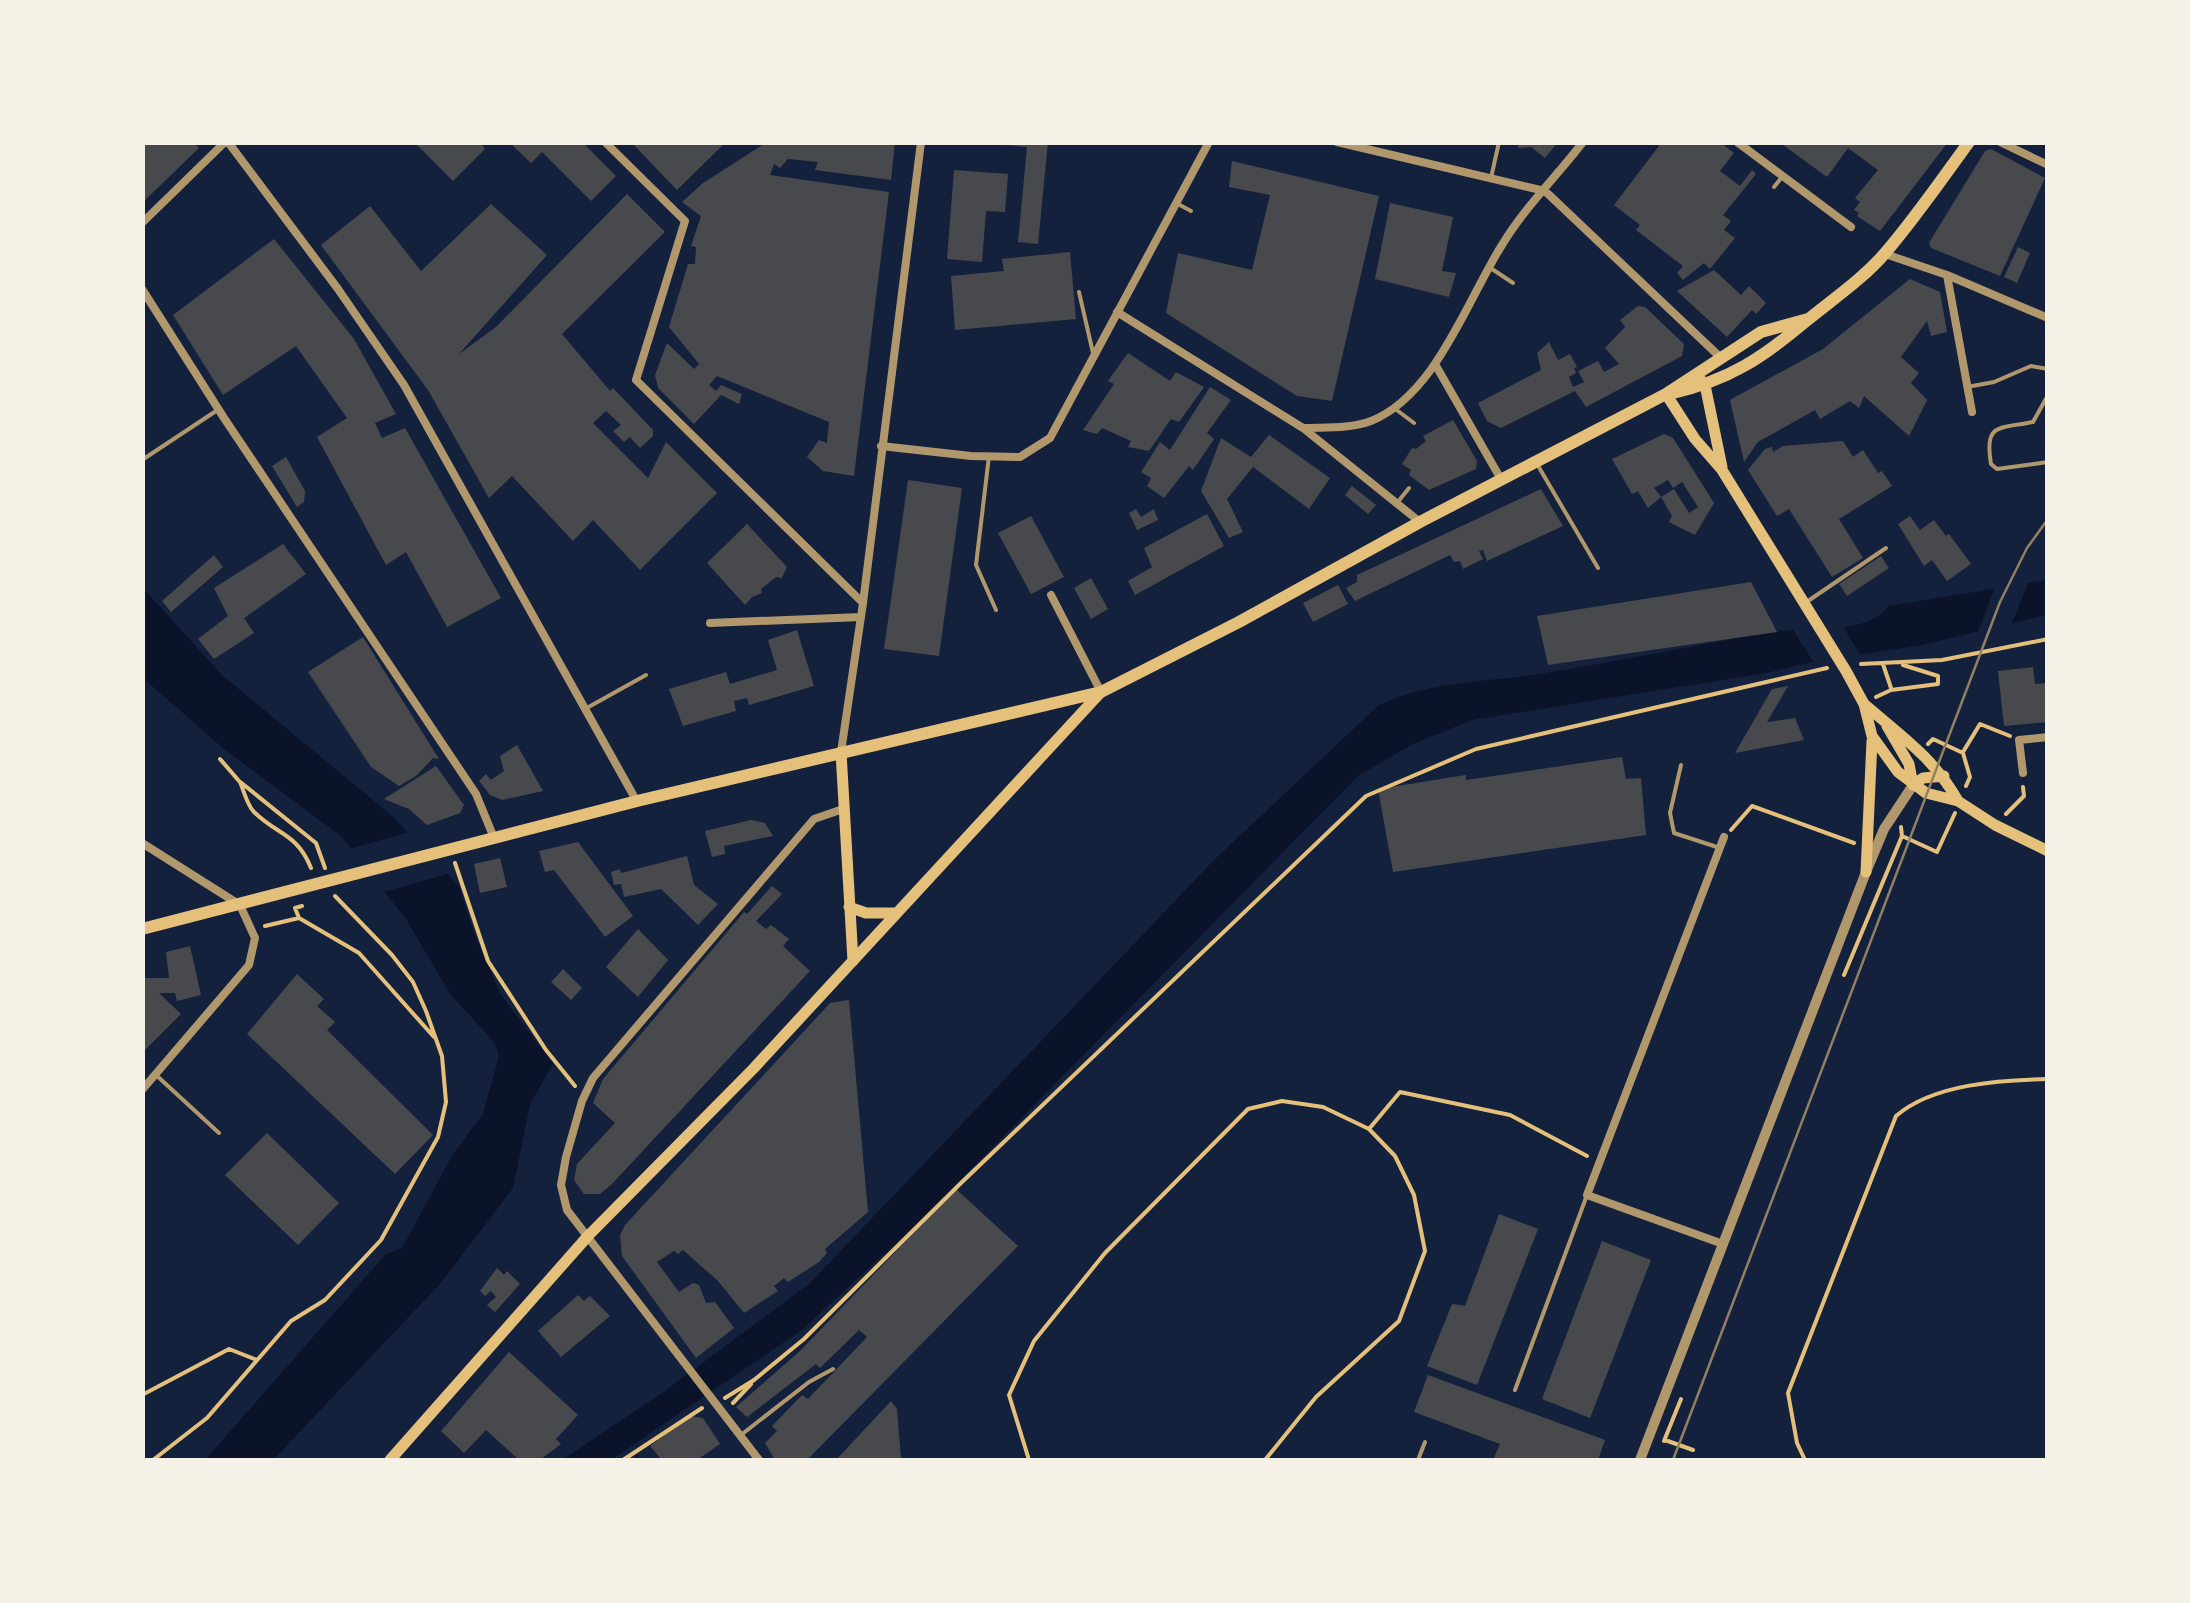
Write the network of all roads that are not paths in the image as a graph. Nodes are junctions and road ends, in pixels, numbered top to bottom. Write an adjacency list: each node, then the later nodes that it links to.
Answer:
1 (605, 142): 59 (street)
2 (921, 142): 46 (street)
3 (1209, 142): 17 (street)
4 (1337, 142): 11 (street)
5 (1499, 142): 14 (lane)
6 (1584, 142): 16 (street)
7 (1737, 142): 13 (street)
8 (1970, 142): 23 (main road)
9 (2000, 142): 12 (street)
10 (224, 143): 21 (street); 67 (street)
11 (1372, 146): 14 (street)
12 (2048, 165)
13 (1782, 177): 15 (lane); 18 (street)
14 (1490, 178): 16 (street)
15 (1774, 188)
16 (1545, 191): 24 (street); 33 (street)
17 (1176, 203): 19 (lane); 29 (street)
18 (1820, 206): 20 (lane); 22 (street)
19 (1191, 212)
20 (1813, 215)
21 (142, 222)
22 (1851, 228)
23 (1885, 254): 25 (street); 31 (main road)
24 (1488, 267): 26 (lane); 34 (street)
25 (1947, 274): 30 (street); 38 (street)
26 (1513, 283)
27 (142, 289): 42 (street)
28 (1079, 292): 32 (lane)
29 (1117, 312): 32 (street); 45 (street)
30 (2048, 318)
31 (1808, 319): 33 (main road); 37 (main road)
32 (1093, 354): 47 (street)
33 (1720, 356): 36 (main road)
34 (1435, 364): 41 (street); 52 (street)
35 (2048, 369): 38 (lane)
36 (1692, 374): 37 (main road); 39 (main road)
37 (1705, 385): 39 (main road); 51 (main road)
38 (1967, 386): 43 (street)
39 (1666, 394): 50 (main road); 51 (main road)
40 (2048, 396): 49 (lane)
41 (1394, 408): 44 (lane); 45 (street)
42 (219, 410): 48 (lane); 80 (street)
43 (1972, 412)
44 (1414, 423)
45 (1303, 428): 54 (street)
46 (881, 446): 47 (street); 59 (street)
47 (989, 456): 61 (lane)
48 (142, 460)
49 (2048, 462)
50 (1536, 463): 52 (main road); 57 (lane)
51 (1722, 470): 60 (main road)
52 (1502, 481): 55 (main road)
53 (1409, 488): 54 (lane)
54 (1397, 504): 55 (street)
55 (1420, 522): 65 (main road)
56 (1886, 548): 60 (lane)
57 (1598, 568)
58 (1051, 595): 65 (street)
59 (863, 603): 62 (street)
60 (1804, 604): 66 (main road)
61 (996, 610)
62 (861, 617): 63 (street); 71 (street)
63 (710, 623)
64 (646, 674): 67 (lane)
65 (1101, 692): 71 (main road); 87 (main road)
66 (1864, 704): 68 (main road); 69 (main road)
67 (586, 709): 76 (street)
68 (1883, 720): 74 (main road); 75 (main road)
69 (1872, 736): 75 (main road); 84 (main road)
70 (2048, 737): 73 (street)
71 (841, 752): 76 (main road); 78 (main road)
72 (1681, 765): 82 (lane)
73 (2023, 773)
74 (1944, 776): 75 (main road); 77 (main road)
75 (1913, 785): 77 (main road); 84 (street)
76 (637, 801): 80 (main road)
77 (1959, 802): 83 (main road)
78 (843, 809): 86 (main road); 94 (street)
79 (1724, 837): 82 (street)
80 (494, 838): 85 (main road)
81 (142, 842): 85 (street)
82 (1720, 848): 93 (street)
83 (2048, 851)
84 (1866, 872): 95 (street)
85 (240, 905): 88 (main road); 90 (street)
86 (849, 907): 87 (main road); 89 (main road)
87 (897, 914): 89 (main road)
88 (142, 929)
89 (853, 961): 94 (main road)
90 (156, 1075): 91 (street); 92 (lane)
91 (142, 1090)
92 (219, 1132)
93 (1588, 1195): 95 (street); 97 (lane)
94 (588, 1236): 98 (street); 101 (main road)
95 (1723, 1244): 103 (street)
96 (834, 1369): 98 (lane)
97 (1514, 1390)
98 (741, 1435): 100 (street)
99 (1425, 1442): 102 (lane)
100 (754, 1459)
101 (390, 1460)
102 (1418, 1460)
103 (1640, 1460)

